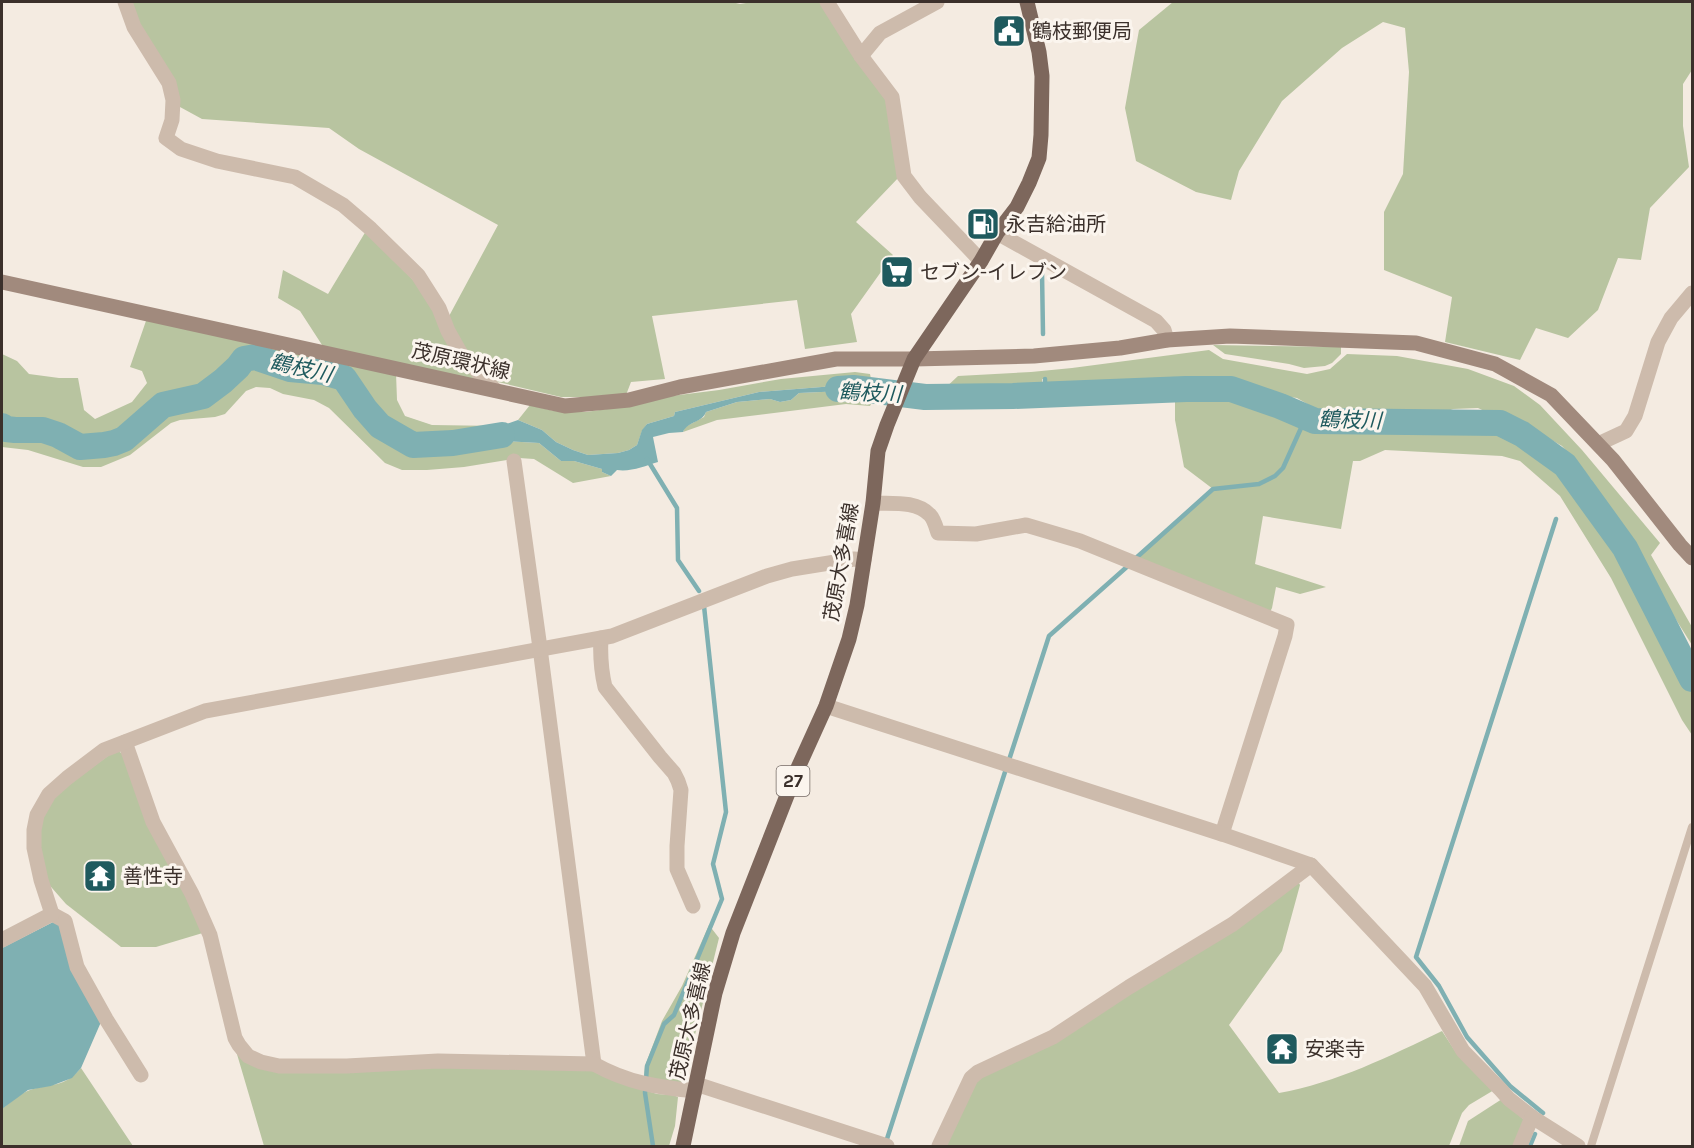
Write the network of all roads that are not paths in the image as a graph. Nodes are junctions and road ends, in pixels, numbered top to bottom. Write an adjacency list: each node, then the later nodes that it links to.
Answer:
1 (125, 2): 12 (street)
2 (827, 2): 5 (street)
3 (938, 2): 5 (street)
4 (1028, 2): 6 (main road, 茂原大多喜線 / 27)
5 (861, 56): 7 (street)
6 (998, 233): 7 (main road, 茂原大多喜線 / 27); 10 (street)
7 (981, 261): 11 (main road, 茂原大多喜線 / 27)
8 (2, 282): 12 (main road, 茂原環状線)
9 (1692, 293): 13 (street)
10 (1167, 340): 11 (main road, 茂原環状線); 13 (main road, 茂原環状線)
11 (915, 359): 12 (main road, 茂原環状線); 15 (main road, 茂原大多喜線 / 27)
12 (495, 390)
13 (1598, 444): 16 (main road, 茂原環状線)
14 (514, 461): 19 (street)
15 (873, 503): 17 (main road, 茂原大多喜線 / 27); 23 (street)
16 (1692, 558)
17 (864, 560): 18 (street); 20 (main road, 茂原大多喜線 / 27)
18 (601, 638): 19 (street); 25 (street)
19 (540, 648): 21 (street); 28 (street)
20 (826, 706): 23 (street); 30 (main road, 茂原大多喜線 / 27)
21 (125, 742): 26 (street); 28 (street)
22 (1692, 827): 37 (lane)
23 (1222, 834): 24 (street)
24 (1311, 865): 31 (street); 34 (street)
25 (693, 906)
26 (52, 914): 27 (street); 29 (street)
27 (2, 939)
28 (594, 1064): 30 (street)
29 (141, 1075)
30 (695, 1088): 32 (main road, 茂原大多喜線 / 27); 33 (street)
31 (1532, 1117): 35 (street); 36 (street)
32 (683, 1146)
33 (886, 1146)
34 (939, 1146)
35 (1520, 1146)
36 (1578, 1146)
37 (1591, 1146)

